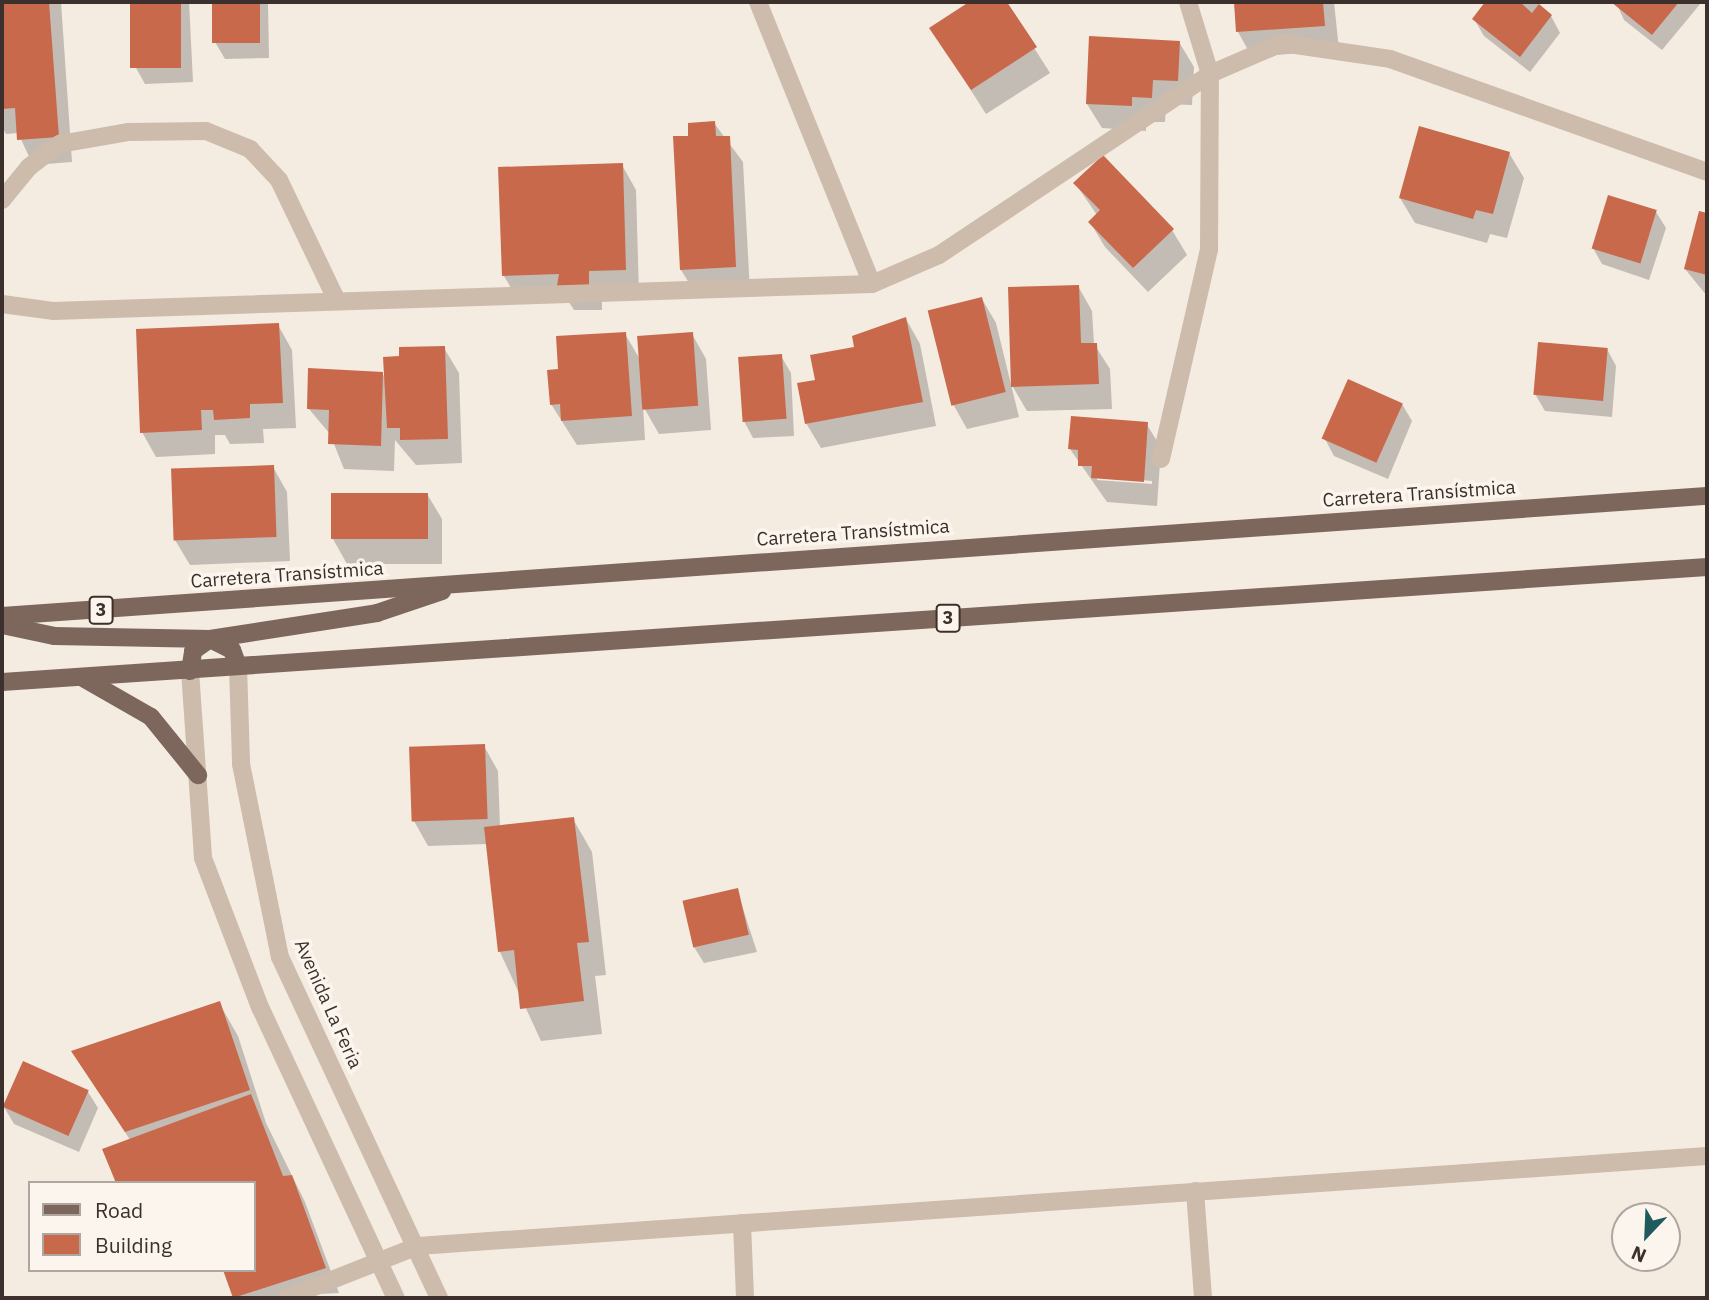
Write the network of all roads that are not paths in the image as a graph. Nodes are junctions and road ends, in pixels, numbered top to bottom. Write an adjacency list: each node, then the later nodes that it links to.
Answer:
1 (758, 2): 6 (street)
2 (1188, 2): 3 (street)
3 (1210, 74): 4 (street); 6 (street); 9 (street)
4 (1707, 172)
5 (2, 200): 7 (street)
6 (872, 284): 7 (street)
7 (337, 301): 8 (street)
8 (2, 304)
9 (1161, 459)
10 (1707, 496): 12 (main road, Carretera Transístmica / 3)
11 (1707, 568): 16 (main road, 3)
12 (459, 584): 13 (main road, Carretera Transístmica / 3); 15 (main road)
13 (2, 616)
14 (2, 625): 15 (main road)
15 (210, 639): 16 (main road); 17 (main road)
16 (238, 666): 17 (main road, 3); 24 (street, Avenida La Feria)
17 (190, 671): 18 (main road, 3); 20 (street)
18 (80, 677): 19 (main road, 3); 20 (main road)
19 (2, 682)
20 (198, 775): 25 (street)
21 (1707, 1156): 22 (street)
22 (1195, 1191): 23 (street); 30 (street)
23 (742, 1223): 24 (street); 29 (street)
24 (418, 1246): 25 (street); 28 (street, Avenida La Feria)
25 (381, 1260): 26 (street); 27 (street)
26 (286, 1298)
27 (396, 1298)
28 (439, 1298)
29 (745, 1298)
30 (1203, 1298)

